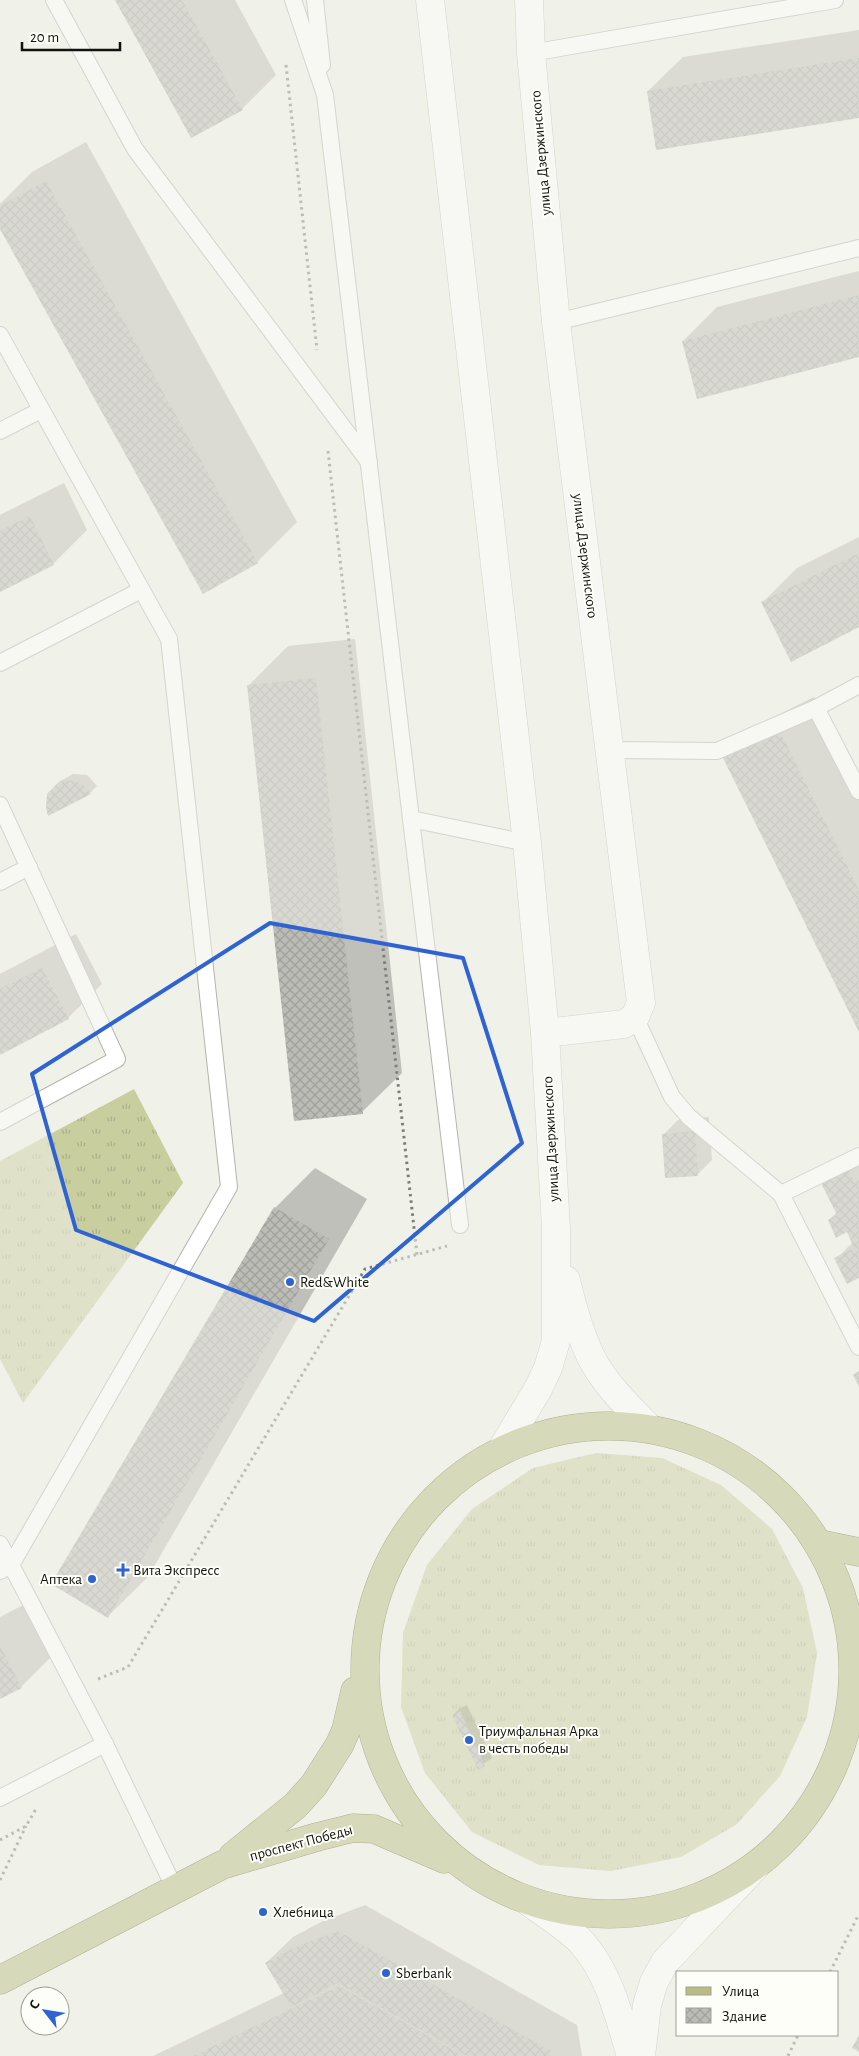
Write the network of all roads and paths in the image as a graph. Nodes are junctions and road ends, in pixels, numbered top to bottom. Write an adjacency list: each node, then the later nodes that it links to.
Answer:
1 (54, 0): 17 (lane)
2 (294, 0): 9 (lane)
3 (316, 0): 9 (lane)
4 (430, 0): 26 (street, улица Дзержинского)
5 (529, 0): 7 (street, улица Дзержинского)
6 (835, 0): 7 (lane)
7 (531, 53): 11 (street, улица Дзержинского)
8 (286, 59): 13 (path)
9 (325, 95): 17 (lane)
10 (859, 248): 11 (lane)
11 (556, 322): 22 (street, улица Дзержинского)
12 (0, 335): 14 (lane)
13 (318, 352)
14 (41, 410): 15 (lane); 18 (lane)
15 (0, 431)
16 (328, 450): 37 (path)
17 (369, 462): 25 (lane)
18 (142, 590): 19 (lane); 44 (lane)
19 (0, 663)
20 (859, 685): 21 (lane)
21 (816, 708): 22 (lane); 23 (lane)
22 (610, 750): 29 (street, улица Дзержинского)
23 (859, 791)
24 (0, 805): 27 (lane)
25 (411, 819): 26 (lane); 34 (lane)
26 (528, 843): 30 (street, улица Дзержинского)
27 (29, 867): 28 (lane); 31 (lane)
28 (0, 882)
29 (635, 1017): 30 (street); 33 (lane)
30 (545, 1033): 36 (street, улица Дзержинского)
31 (0, 1122)
32 (859, 1156): 33 (lane)
33 (780, 1194): 38 (lane)
34 (460, 1225)
35 (450, 1245): 37 (path)
36 (557, 1245): 39 (street, улица Дзержинского); 40 (street, улица Дзержинского)
37 (417, 1255): 46 (path)
38 (859, 1347)
39 (646, 1425): 40 (main road); 42 (main road)
40 (502, 1449): 45 (main road)
41 (0, 1544): 44 (lane)
42 (820, 1544): 43 (main road); 47 (main road)
43 (859, 1552)
44 (5, 1568): 46 (lane)
45 (363, 1660): 51 (main road, проспект Победы); 54 (main road)
46 (76, 1688): 48 (lane)
47 (856, 1701): 52 (main road)
48 (105, 1744): 49 (lane); 55 (lane)
49 (0, 1798)
50 (26, 1826): 53 (path)
51 (222, 1865): 54 (main road, проспект Победы); 55 (main road, проспект Победы)
52 (755, 1867): 56 (main road); 62 (street)
53 (0, 1880)
54 (489, 1881): 56 (main road)
55 (175, 1889): 59 (main road, проспект Победы)
56 (525, 1899): 61 (street)
57 (859, 1914): 58 (path)
58 (830, 1971)
59 (0, 1980)
60 (798, 2036): 63 (path)
61 (631, 2056)
62 (641, 2056)
63 (788, 2056)

